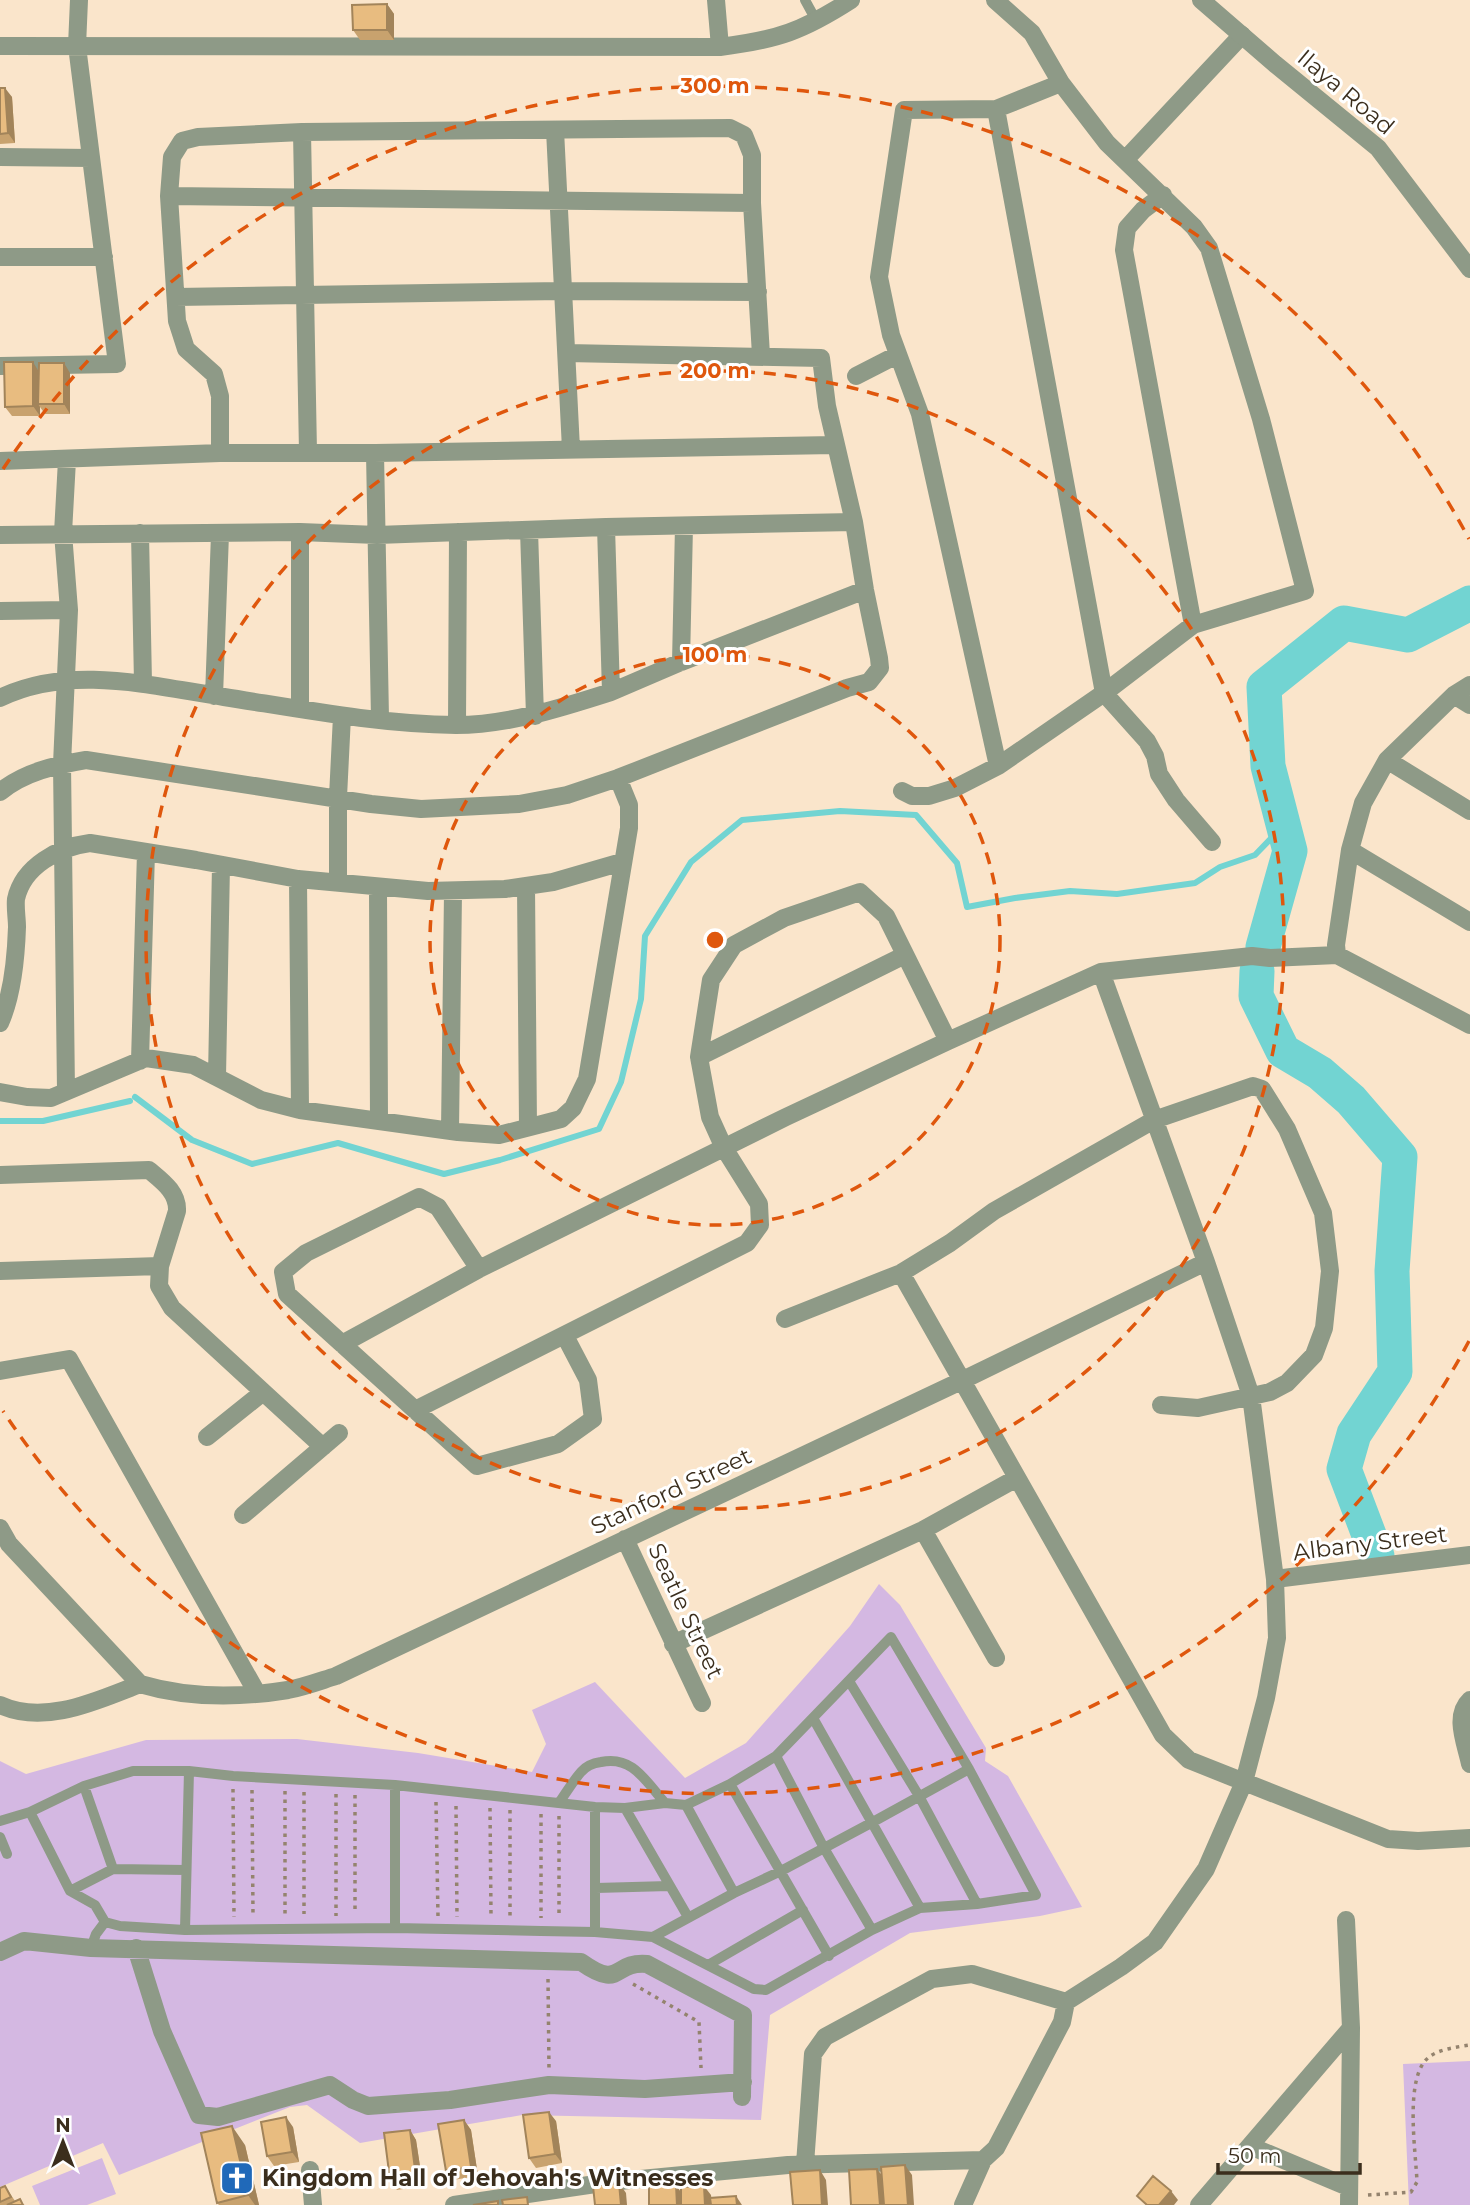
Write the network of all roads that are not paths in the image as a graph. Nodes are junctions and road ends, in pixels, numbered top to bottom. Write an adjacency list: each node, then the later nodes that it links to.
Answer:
1 (79, 0): 10 (street)
2 (716, 0): 11 (street)
3 (806, 0): 7 (lane)
4 (851, 0): 7 (street)
5 (995, 0): 12 (street)
6 (1201, 0): 8 (street, Ilaya Road)
7 (817, 22): 11 (street)
8 (1242, 35): 18 (street); 26 (street, Ilaya Road)
9 (0, 46): 10 (street)
10 (77, 46): 11 (street); 17 (street)
11 (720, 47)
12 (1061, 83): 13 (street); 18 (street)
13 (996, 108): 33 (street); 64 (street)
14 (555, 130): 15 (street); 22 (street); 23 (street)
15 (302, 132): 20 (street); 21 (street)
16 (0, 157): 17 (street)
17 (91, 158): 25 (street)
18 (1125, 160): 19 (street)
19 (1163, 195): 57 (street); 57 (street)
20 (169, 196): 21 (street); 29 (street)
21 (304, 199): 22 (street); 30 (street)
22 (559, 201): 23 (street); 27 (street)
23 (752, 203): 28 (street)
24 (0, 257): 25 (street)
25 (104, 257): 34 (street)
26 (1470, 269)
27 (564, 291): 28 (street); 30 (street); 31 (street)
28 (758, 292): 32 (street)
29 (176, 297): 30 (street); 39 (street)
30 (305, 297): 38 (street)
31 (566, 353): 32 (street); 37 (street)
32 (761, 355): 36 (street)
33 (897, 355): 35 (street); 75 (street)
34 (0, 366)
35 (856, 376)
36 (835, 445): 37 (street); 43 (street)
37 (571, 449): 40 (street)
38 (308, 452): 39 (street); 40 (street)
39 (220, 453): 41 (street)
40 (375, 453): 53 (street)
41 (67, 460): 42 (street); 49 (street)
42 (0, 461)
43 (854, 522): 44 (street); 54 (street)
44 (684, 526): 45 (street); 58 (street)
45 (607, 527): 46 (street); 62 (street)
46 (529, 530): 48 (street); 70 (street)
47 (300, 532): 51 (street); 53 (street); 68 (street)
48 (457, 532): 53 (street); 72 (street)
49 (63, 534): 50 (street); 52 (street); 55 (street)
50 (140, 534): 51 (street); 60 (street)
51 (220, 534): 66 (street)
52 (0, 535)
53 (377, 535): 71 (street)
54 (864, 590): 58 (street); 76 (street)
55 (69, 610): 56 (street); 59 (street)
56 (0, 611)
57 (1193, 625): 64 (street)
58 (681, 662): 62 (street)
59 (66, 680): 60 (street); 63 (street); 74 (street)
60 (143, 682): 66 (street)
61 (1470, 685): 65 (street)
62 (611, 692): 70 (street)
63 (5, 693)
64 (1104, 693): 75 (street); 81 (street)
65 (1454, 695): 67 (street); 73 (street)
66 (214, 696): 68 (street)
67 (1470, 705)
68 (300, 709): 69 (street)
69 (342, 716): 71 (street); 79 (street)
70 (535, 716): 72 (street)
71 (380, 718): 72 (street)
72 (457, 725)
73 (1387, 760): 80 (street); 83 (street)
74 (62, 764): 78 (street); 79 (street); 82 (street)
75 (998, 766): 77 (street)
76 (618, 778): 79 (street); 85 (street)
77 (902, 791)
78 (0, 792)
79 (338, 797): 88 (street)
80 (1470, 811)
81 (1212, 842)
82 (62, 849): 84 (street); 96 (street); 102 (street)
83 (1350, 850): 92 (street); 94 (street)
84 (146, 852): 86 (street); 100 (street)
85 (622, 862): 89 (street); 107 (street)
86 (221, 865): 87 (street); 101 (street)
87 (298, 879): 88 (street); 104 (street)
88 (338, 883): 90 (street)
89 (526, 886): 91 (street); 107 (street)
90 (378, 888): 91 (street); 105 (street)
91 (453, 892): 108 (street)
92 (1470, 922)
93 (905, 955): 98 (street); 99 (street); 99 (street)
94 (1337, 955): 95 (street); 97 (street)
95 (1101, 972): 98 (street); 106 (street)
96 (0, 1023)
97 (1470, 1025)
98 (948, 1041): 109 (street)
99 (699, 1057): 109 (street)
100 (140, 1061): 101 (street); 102 (street)
101 (217, 1077): 104 (street)
102 (66, 1091): 103 (street)
103 (0, 1092)
104 (300, 1110): 105 (street)
105 (379, 1119): 108 (street)
106 (1154, 1120): 111 (street); 115 (street); 122 (street)
107 (528, 1127): 108 (street)
108 (450, 1131)
109 (724, 1148): 113 (street); 117 (street)
110 (0, 1175): 112 (street)
111 (1206, 1262): 120 (street, Stanford Street); 122 (street)
112 (160, 1266): 114 (street); 121 (street)
113 (479, 1269): 118 (street); 118 (street)
114 (0, 1271)
115 (901, 1273): 116 (street); 120 (street)
116 (785, 1319)
117 (565, 1336): 124 (street); 124 (street)
118 (342, 1344): 124 (street)
119 (0, 1371): 139 (street)
120 (961, 1381): 128 (street); 132 (street, Stanford Street)
121 (262, 1393): 126 (street); 127 (street)
122 (1251, 1396): 123 (street); 134 (street)
123 (1161, 1405)
124 (415, 1410)
125 (339, 1433): 127 (street)
126 (207, 1437)
127 (323, 1447): 129 (street)
128 (1017, 1478): 131 (street); 148 (street)
129 (243, 1515)
130 (0, 1528): 138 (street)
131 (923, 1530): 135 (street); 136 (street)
132 (625, 1539): 135 (street, Seatle Street); 139 (street, Stanford Street)
133 (1470, 1555): 134 (street, Albany Street)
134 (1275, 1579): 148 (street)
135 (673, 1644): 140 (street, Seatle Street)
136 (996, 1658)
137 (849, 1681): 143 (lane); 146 (lane); 152 (lane)
138 (140, 1684): 139 (street, Stanford Street); 142 (street)
139 (257, 1692)
140 (702, 1703)
141 (1467, 1703): 145 (street)
142 (0, 1705)
143 (813, 1718): 144 (lane); 160 (lane)
144 (776, 1756): 149 (lane); 163 (lane)
145 (1470, 1764)
146 (969, 1769): 152 (lane); 172 (lane)
147 (189, 1771): 150 (lane); 151 (lane); 166 (lane)
148 (1244, 1782): 162 (street); 188 (street)
149 (730, 1784): 155 (lane); 167 (lane)
150 (395, 1785): 153 (lane); 178 (lane)
151 (84, 1786): 158 (lane); 165 (lane)
152 (919, 1796): 160 (lane); 172 (lane)
153 (559, 1803): 154 (lane); 156 (lane)
154 (665, 1803): 155 (lane); 157 (lane)
155 (686, 1805): 171 (lane)
156 (595, 1807): 157 (lane); 169 (lane)
157 (625, 1808): 168 (lane)
158 (30, 1812): 159 (lane); 170 (lane)
159 (3, 1817)
160 (871, 1823): 163 (lane); 173 (lane)
161 (0, 1837): 164 (lane)
162 (1470, 1838)
163 (824, 1848): 167 (lane); 180 (lane)
164 (7, 1854)
165 (113, 1869): 166 (lane); 170 (lane)
166 (186, 1870): 179 (lane)
167 (781, 1871): 171 (lane); 174 (lane)
168 (669, 1886): 169 (lane); 175 (lane)
169 (596, 1888): 181 (lane)
170 (70, 1891): 177 (lane)
171 (734, 1893): 175 (lane)
172 (977, 1904): 173 (lane)
173 (920, 1908): 180 (lane)
174 (803, 1910): 186 (lane); 187 (lane)
175 (688, 1917): 182 (lane)
176 (1346, 1920): 189 (street)
177 (105, 1922): 179 (lane); 183 (lane)
178 (395, 1928): 179 (lane); 181 (lane)
179 (185, 1930)
180 (872, 1930): 186 (lane)
181 (595, 1932): 182 (lane)
182 (653, 1937): 187 (lane)
183 (91, 1948): 184 (street); 185 (street)
184 (136, 1948): 184 (street)
185 (0, 1952)
186 (829, 1956): 187 (lane)
187 (708, 1965)
188 (1066, 2001): 191 (street); 192 (street)
189 (1351, 2028): 190 (street); 194 (street)
190 (1250, 2146): 194 (street); 198 (street)
191 (983, 2160): 192 (street); 197 (street)
192 (805, 2164): 196 (street)
193 (310, 2170): 195 (street)
194 (1348, 2196)
195 (313, 2205)
196 (454, 2205)
197 (962, 2205)
198 (1199, 2205)

